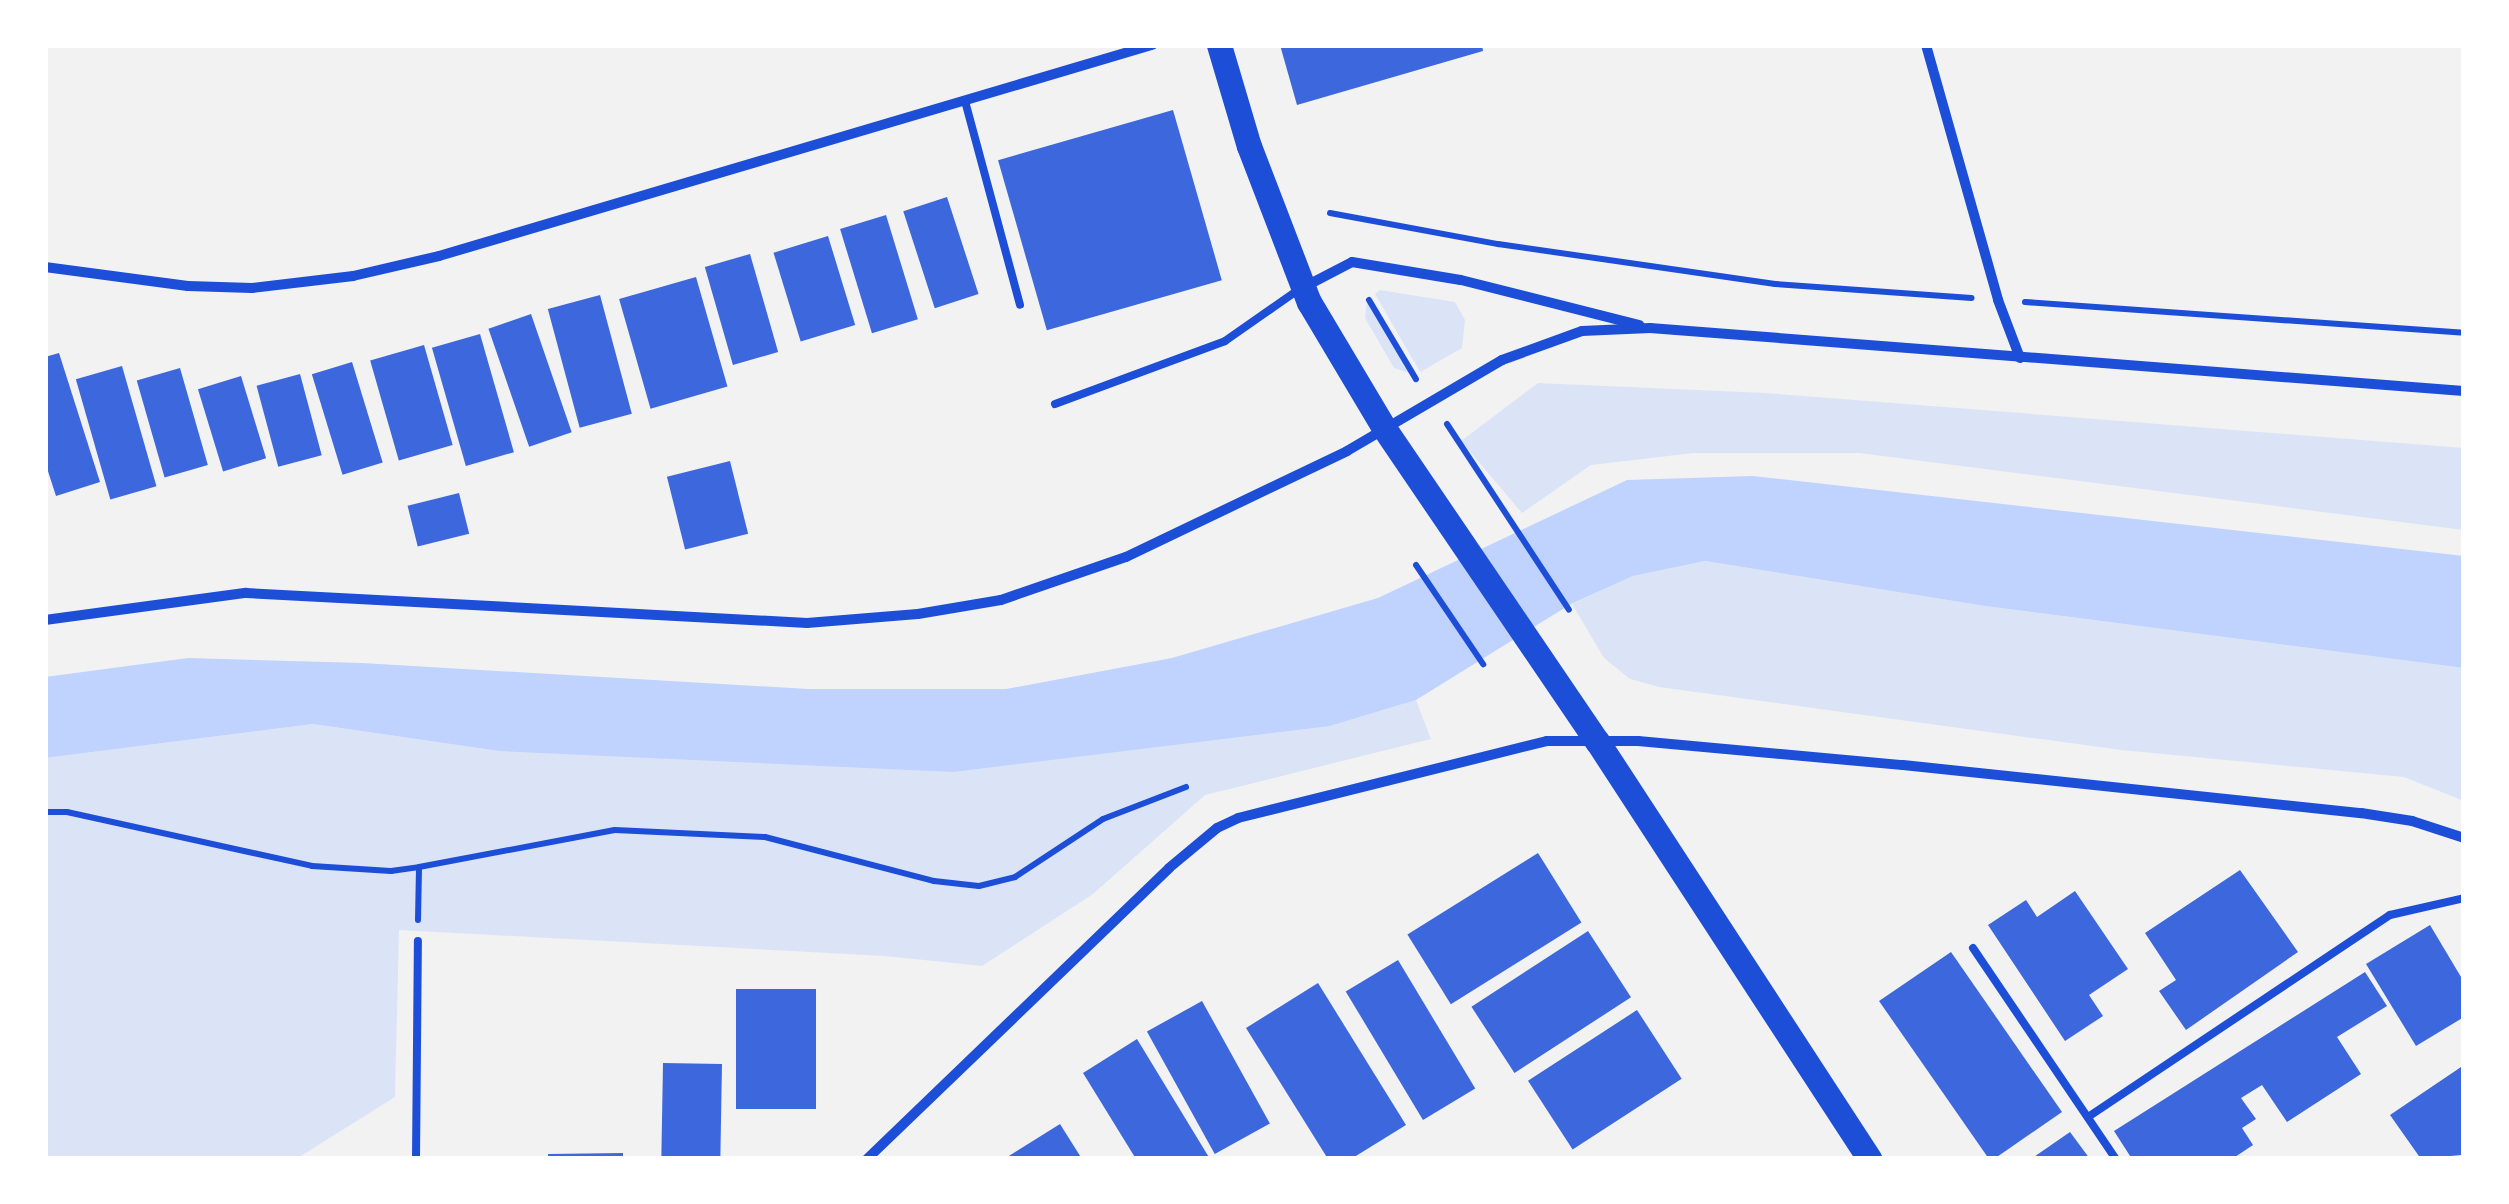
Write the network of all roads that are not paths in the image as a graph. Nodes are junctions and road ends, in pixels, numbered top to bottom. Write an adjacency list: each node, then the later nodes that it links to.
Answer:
1 (1152, 45): 4 (street)
2 (1219, 45): 6 (main road)
3 (1926, 45): 9 (street)
4 (965, 101): 5 (street); 7 (lane)
5 (45, 267)
6 (1301, 288): 8 (street); 11 (lane); 12 (main road)
7 (1020, 305)
8 (1650, 328): 9 (street); 12 (street)
9 (2020, 358): 10 (street)
10 (2464, 391)
11 (1055, 404)
12 (1384, 428): 13 (street); 14 (main road)
13 (45, 620)
14 (1598, 741): 15 (street); 21 (street); 22 (main road)
15 (2463, 837)
16 (2464, 898): 19 (lane)
17 (418, 942): 20 (lane)
18 (1973, 948): 19 (lane)
19 (2088, 1118): 23 (lane)
20 (416, 1159)
21 (867, 1159)
22 (1870, 1159)
23 (2116, 1159)

